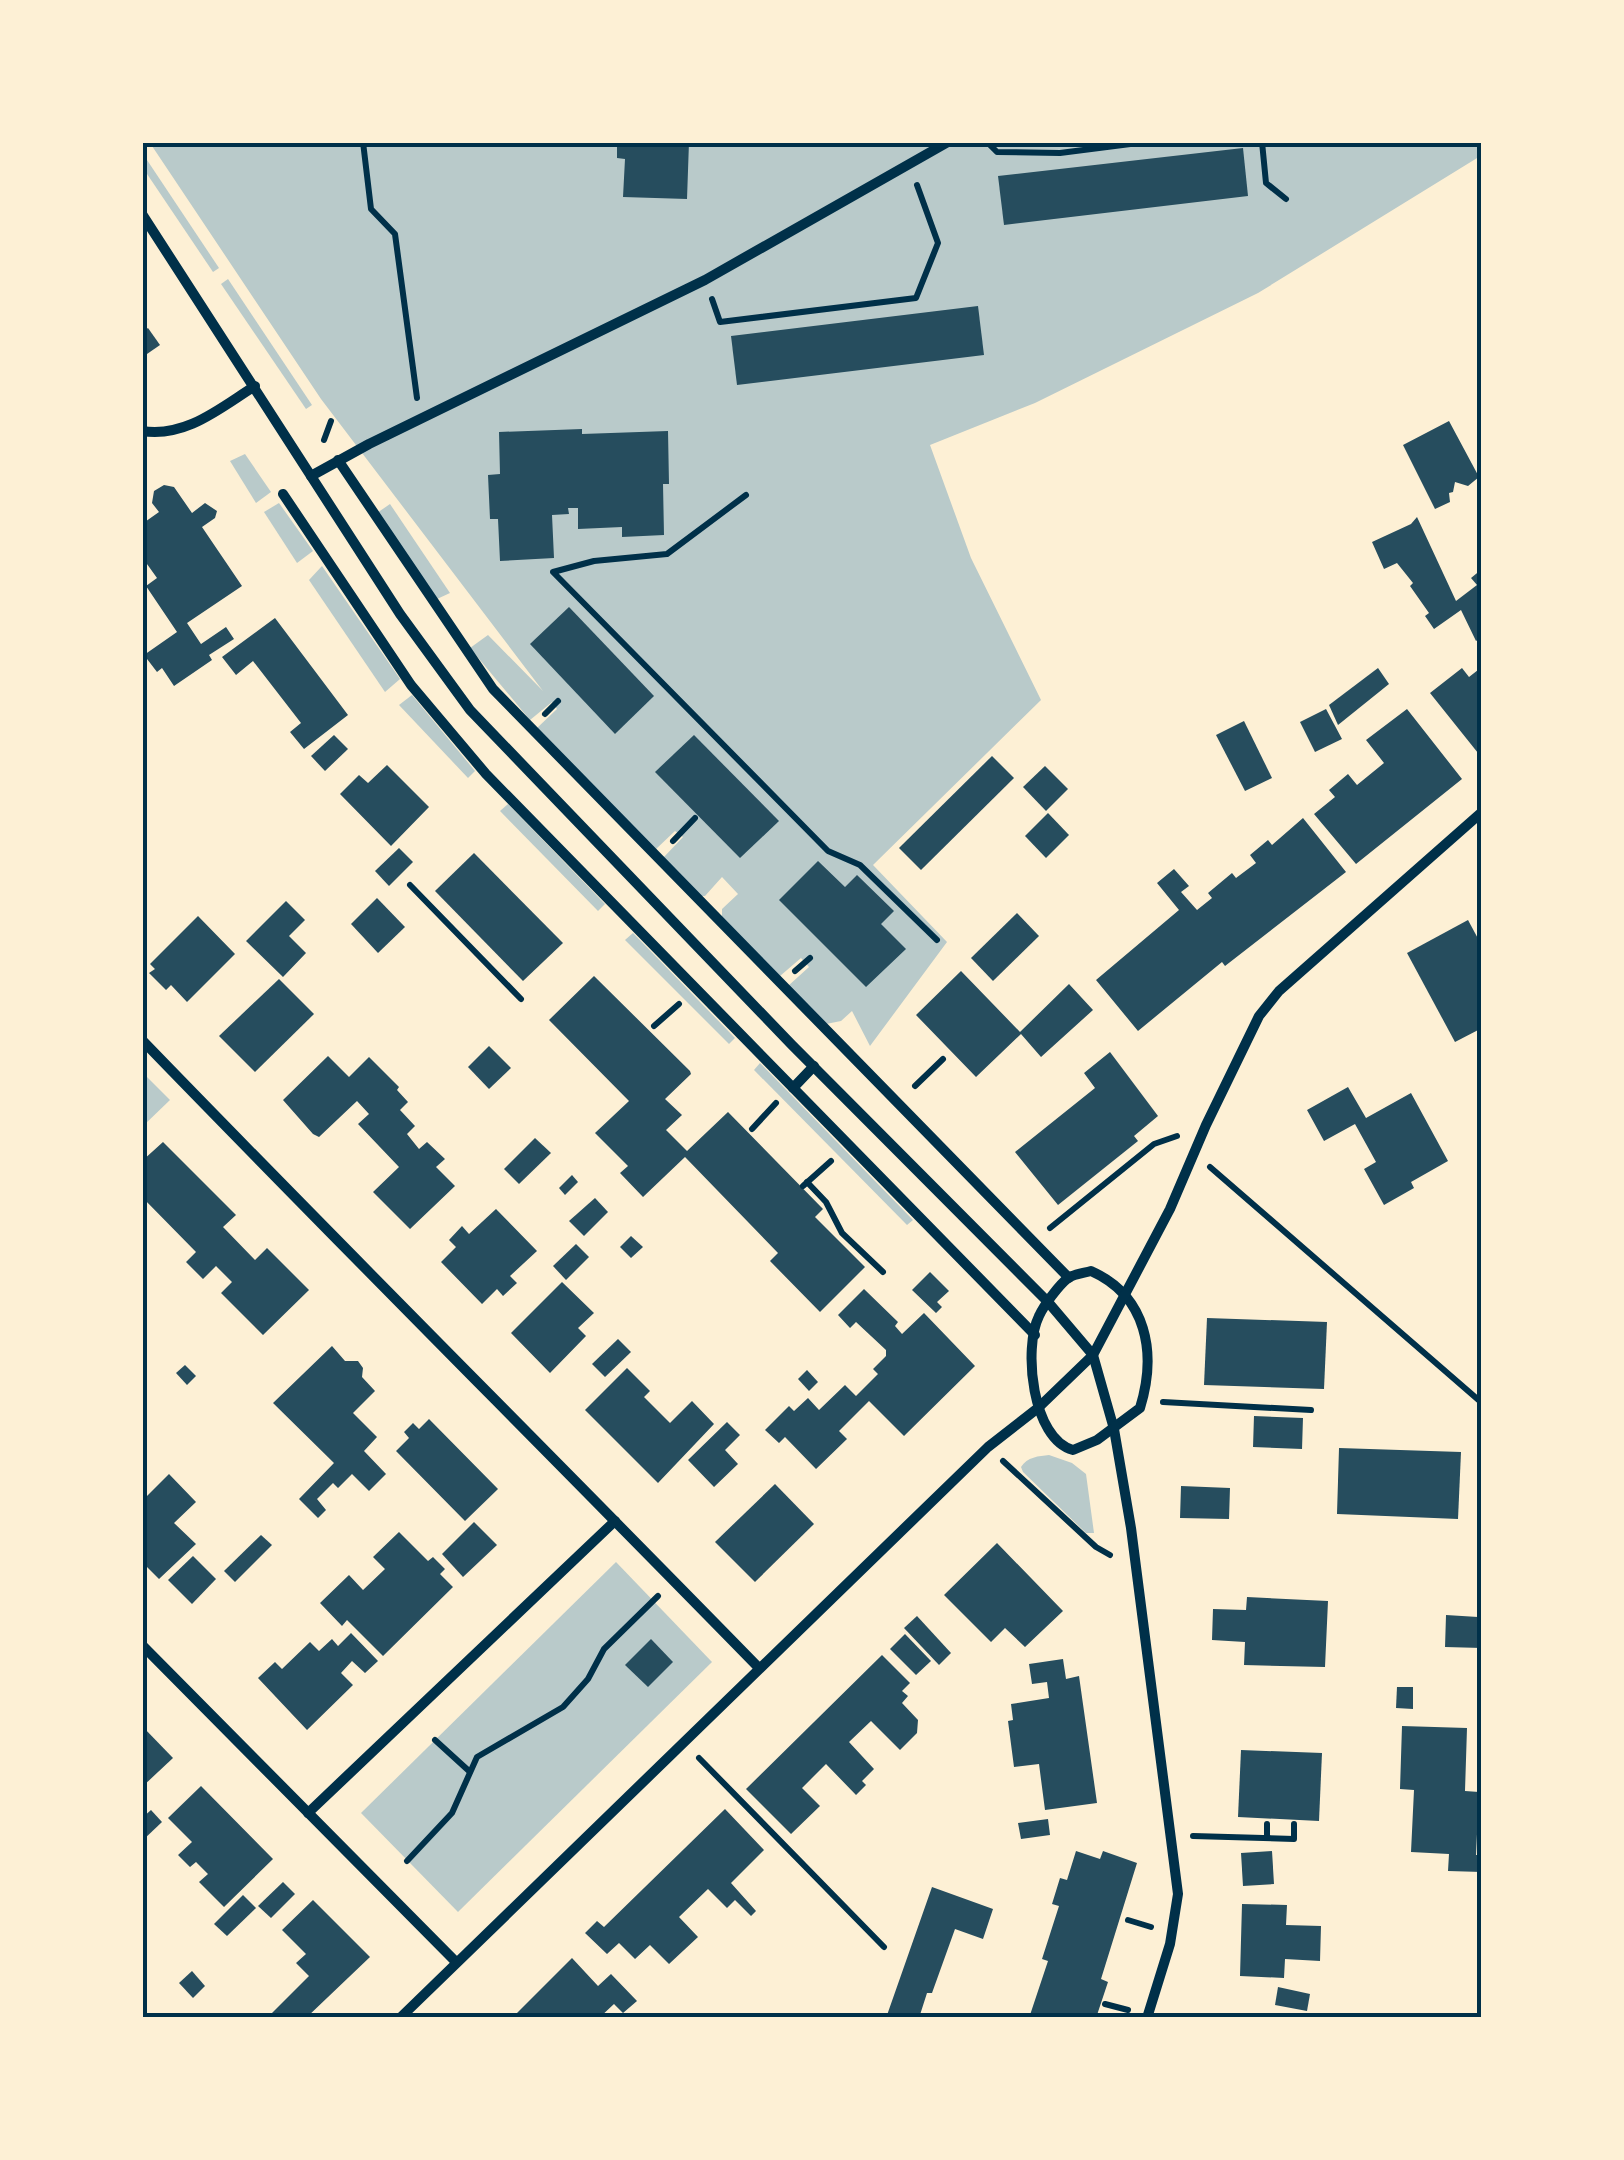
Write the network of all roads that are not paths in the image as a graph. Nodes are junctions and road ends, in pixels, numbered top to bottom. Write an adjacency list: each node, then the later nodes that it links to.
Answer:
1 (948, 142): 5 (street)
2 (142, 214): 3 (street)
3 (255, 386): 4 (street); 6 (street)
4 (142, 430)
5 (338, 460): 6 (street); 12 (street)
6 (312, 476): 10 (street)
7 (283, 494): 11 (street)
8 (1482, 812): 13 (street)
9 (142, 1040): 19 (street)
10 (814, 1066): 11 (street); 14 (street)
11 (793, 1088): 15 (street)
12 (1069, 1278): 13 (street); 14 (street)
13 (1126, 1297): 16 (street); 18 (street)
14 (1048, 1302): 15 (street); 16 (street)
15 (1034, 1334): 17 (street)
16 (1093, 1355): 17 (street); 18 (street)
17 (1038, 1408): 18 (street); 21 (street)
18 (1114, 1429): 25 (street)
19 (614, 1521): 21 (street); 22 (street)
20 (142, 1645): 22 (street)
21 (759, 1668): 23 (street)
22 (308, 1812): 23 (street)
23 (456, 1962): 24 (street)
24 (400, 2018)
25 (1146, 2018)

